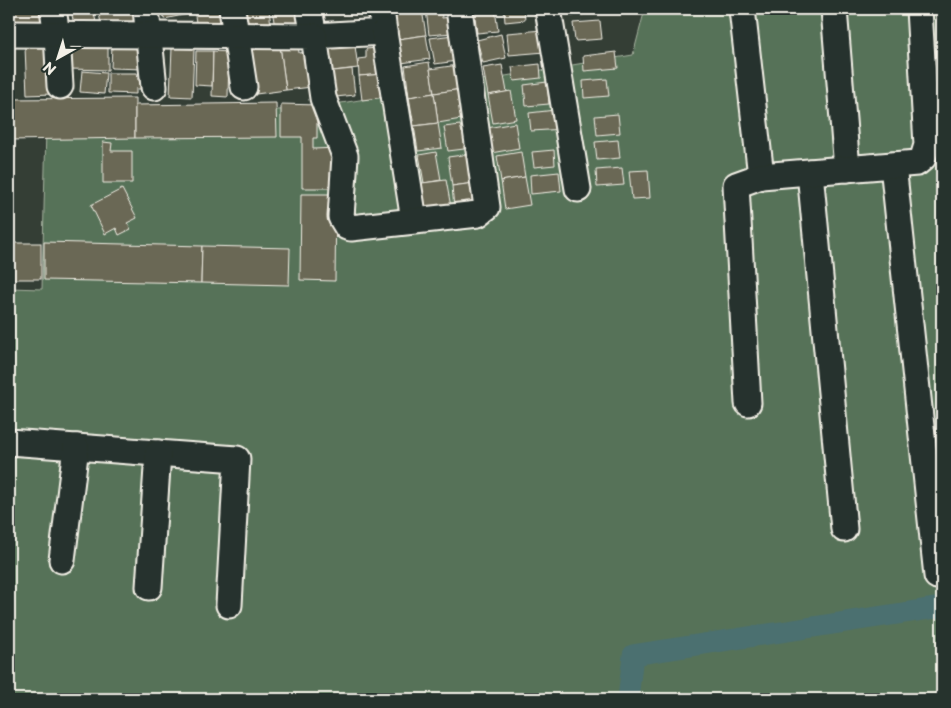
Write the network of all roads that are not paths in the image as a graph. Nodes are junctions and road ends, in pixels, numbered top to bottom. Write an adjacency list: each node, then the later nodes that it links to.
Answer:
1 (53, 9): 12 (street)
2 (146, 9): 13 (street)
3 (232, 9): 14 (street)
4 (309, 9): 15 (street)
5 (459, 9): 24 (street)
6 (548, 9): 23 (street)
7 (742, 9): 22 (street)
8 (834, 9): 20 (street)
9 (919, 9): 19 (street)
10 (382, 21): 15 (street); 24 (street)
11 (9, 34): 12 (street)
12 (57, 35): 13 (street); 16 (street)
13 (150, 35): 14 (street); 17 (street)
14 (236, 35): 15 (street); 18 (street)
15 (314, 36): 24 (street)
16 (60, 86)
17 (154, 87)
18 (244, 87)
19 (893, 165): 20 (street); 31 (street)
20 (846, 169): 21 (street)
21 (810, 172): 22 (street); 29 (street)
22 (762, 176): 25 (street)
23 (578, 189)
24 (414, 220)
25 (748, 403)
26 (9, 442): 27 (street)
27 (76, 447): 28 (street); 30 (street)
28 (158, 453): 32 (street); 33 (street)
29 (844, 529)
30 (62, 560)
31 (937, 576)
32 (150, 587)
33 (229, 605)

